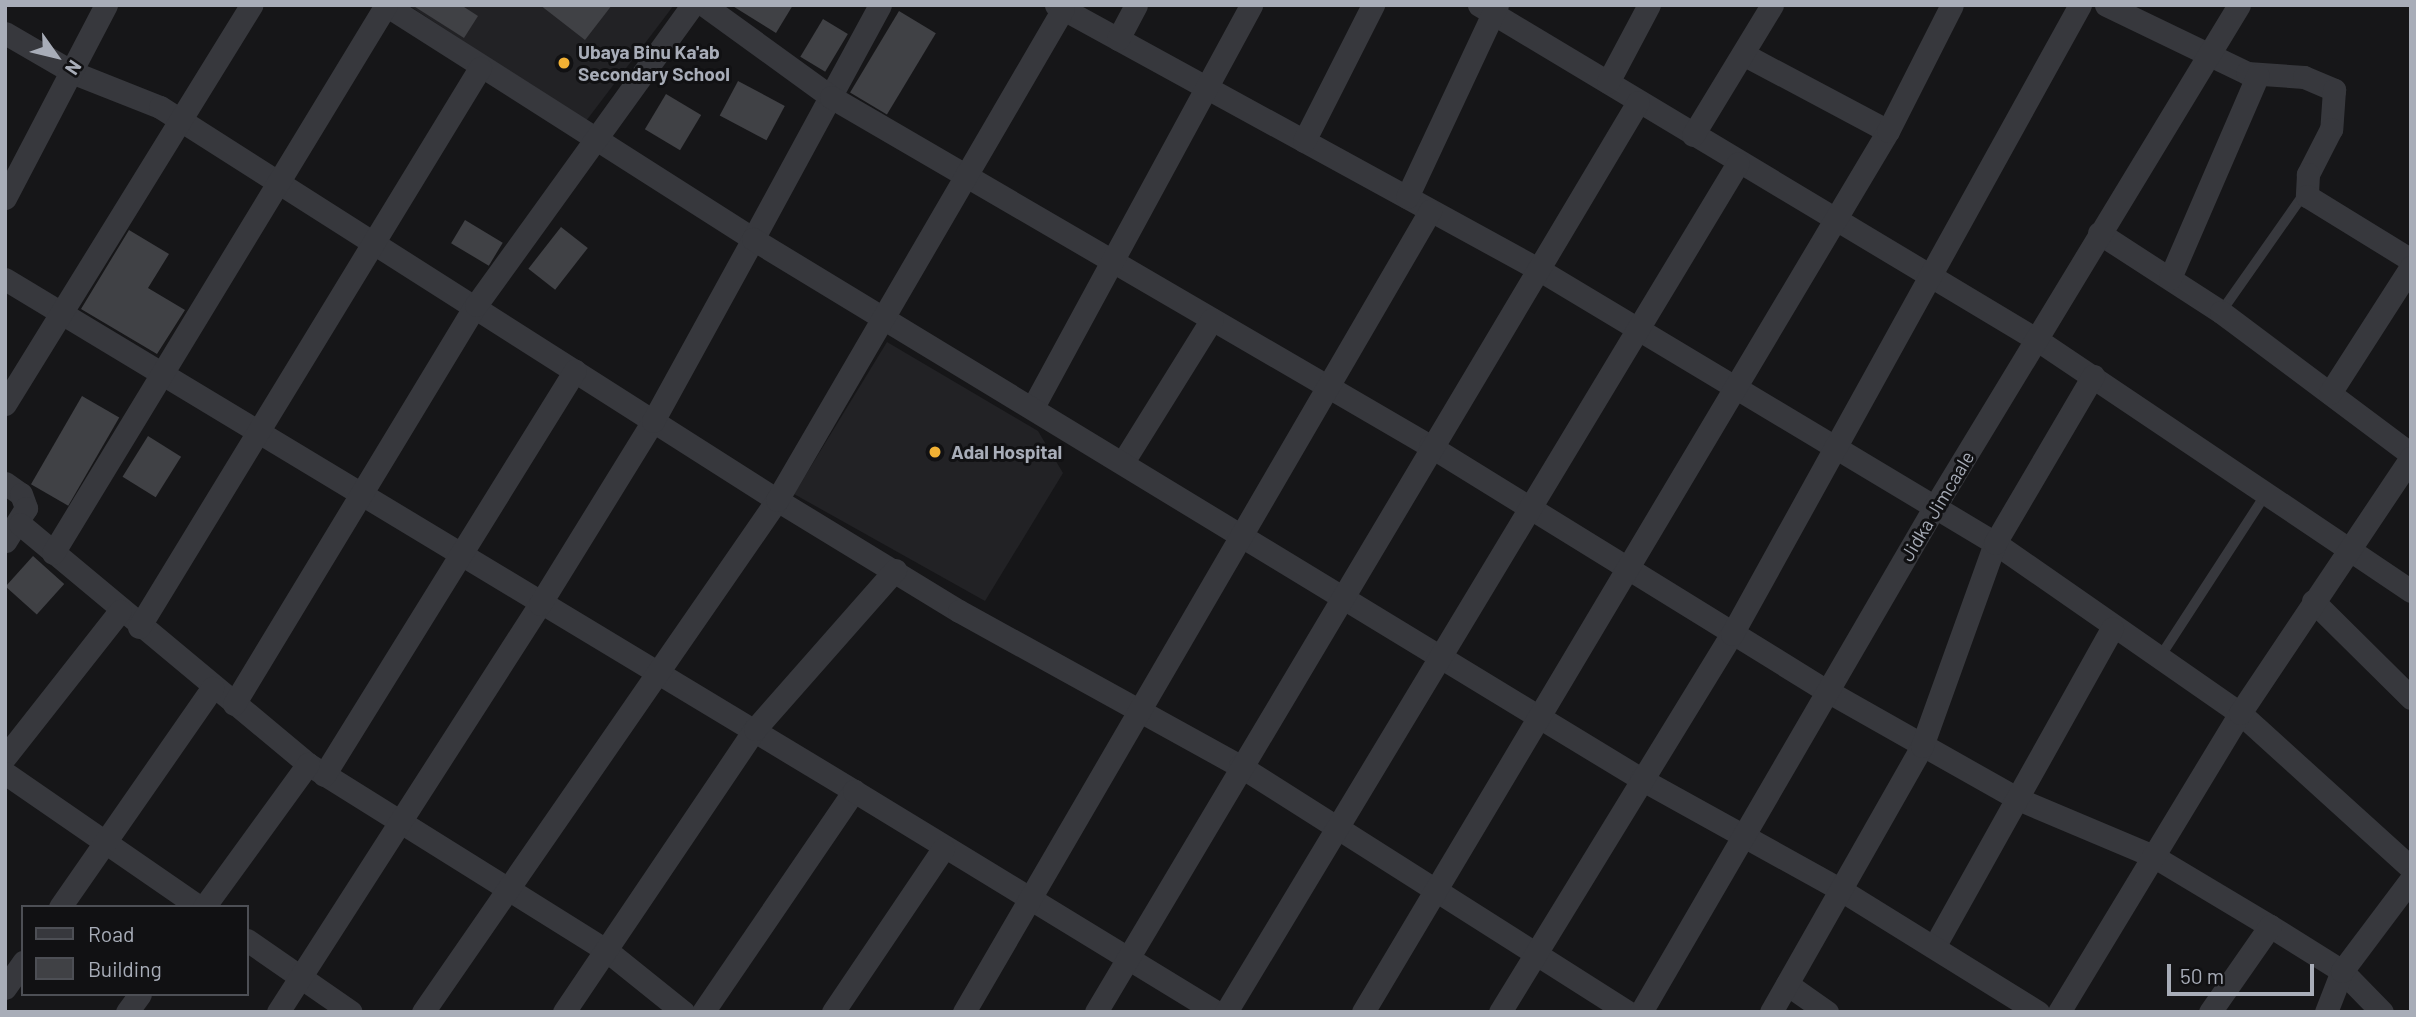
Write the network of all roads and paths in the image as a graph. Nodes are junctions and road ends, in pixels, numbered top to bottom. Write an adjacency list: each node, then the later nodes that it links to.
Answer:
1 (106, 5): 23 (street)
2 (251, 5): 29 (street)
3 (386, 5): 22 (street); 36 (street)
4 (692, 5): 32 (street)
5 (704, 5): 27 (street)
6 (880, 5): 27 (street)
7 (1136, 5): 19 (street)
8 (1251, 5): 26 (street)
9 (1373, 5): 33 (street)
10 (1649, 5): 25 (street)
11 (1772, 5): 20 (street)
12 (1952, 5): 30 (street)
13 (2080, 5): 50 (street)
14 (2106, 5): 21 (street)
15 (2239, 5): 21 (street, Jidka Jimcaale)
16 (1060, 7): 19 (street); 35 (street)
17 (1490, 8): 25 (street); 38 (street)
18 (5, 33): 23 (street)
19 (1118, 39): 26 (street)
20 (1743, 54): 30 (street); 31 (street)
21 (2204, 55): 24 (street); 42 (street, Jidka Jimcaale)
22 (480, 68): 32 (street); 44 (street)
23 (74, 74): 29 (street); 39 (street)
24 (2258, 75): 37 (street); 51 (street)
25 (1608, 82): 28 (street)
26 (1207, 89): 33 (street); 46 (street)
27 (831, 97): 35 (street); 43 (street)
28 (1638, 102): 31 (street); 48 (street)
29 (179, 120): 36 (street); 53 (street)
30 (1888, 131): 41 (street)
31 (1693, 135): 34 (street)
32 (590, 139): 43 (street); 52 (street)
33 (1304, 141): 38 (street)
34 (1738, 163): 41 (street); 57 (street)
35 (970, 176): 46 (street); 55 (street)
36 (277, 183): 44 (street); 60 (street)
37 (2306, 191): 45 (street); 54 (lane)
38 (1408, 197): 40 (street)
39 (5, 198)
40 (1430, 211): 48 (street); 62 (street)
41 (1836, 219): 50 (street); 63 (street)
42 (2099, 233): 51 (street); 58 (street, Jidka Jimcaale)
43 (753, 239): 55 (street); 67 (street)
44 (372, 243): 52 (street); 68 (street)
45 (2411, 260)
46 (1115, 262): 56 (street); 66 (street)
47 (2411, 267): 64 (street)
48 (1538, 269): 57 (street); 69 (street)
49 (5, 278): 53 (street)
50 (1934, 278): 58 (street); 70 (street)
51 (2170, 278): 54 (street)
52 (477, 305): 59 (street); 75 (street)
53 (59, 310): 60 (street); 65 (street)
54 (2221, 312): 64 (street)
55 (885, 319): 66 (street); 76 (street)
56 (1212, 319): 62 (street); 72 (street)
57 (1637, 333): 63 (street); 78 (street)
58 (2039, 341): 61 (street); 77 (street, Jidka Jimcaale)
59 (575, 370): 67 (street); 84 (street)
60 (161, 375): 68 (street); 83 (street)
61 (2093, 376): 74 (street); 81 (street)
62 (1330, 388): 69 (street); 80 (street)
63 (1731, 389): 70 (street); 86 (street)
64 (2330, 393): 71 (street)
65 (5, 404)
66 (1033, 407): 72 (street)
67 (653, 421): 76 (street); 90 (street)
68 (257, 432): 75 (street); 92 (street)
69 (1430, 446): 78 (street); 88 (street)
70 (1835, 448): 77 (street); 94 (street)
71 (2411, 456): 82 (street)
72 (1124, 462): 80 (street)
73 (5, 483): 79 (street)
74 (2267, 492): 82 (street); 96 (lane)
75 (357, 494): 84 (street); 101 (street)
76 (777, 500): 85 (street); 97 (street)
77 (1934, 508): 81 (street); 99 (street, Jidka Jimcaale)
78 (1531, 510): 86 (street); 95 (street)
79 (13, 533): 83 (street)
80 (1243, 535): 88 (street); 102 (street)
81 (1995, 543): 93 (street); 106 (street)
82 (2349, 547): 87 (street); 89 (street)
83 (53, 553): 91 (street)
84 (463, 558): 90 (street); 109 (street)
85 (895, 570): 102 (street); 105 (street)
86 (1631, 570): 94 (street); 104 (street)
87 (2411, 591)
88 (1343, 598): 95 (street); 108 (street)
89 (2313, 601): 100 (street); 103 (street)
90 (540, 604): 97 (street); 114 (street)
91 (120, 611): 92 (street); 107 (street)
92 (139, 627): 98 (street)
93 (2112, 628): 96 (street); 113 (street)
94 (1732, 634): 99 (street); 111 (street)
95 (1440, 657): 104 (street); 115 (street)
96 (2160, 657): 103 (street)
97 (660, 673): 105 (street); 123 (street)
98 (212, 688): 101 (street); 117 (street)
99 (1829, 692): 106 (street); 116 (street, Jidka Jimcaale)
100 (2411, 698)
101 (234, 704): 109 (street)
102 (1141, 708): 108 (street); 125 (street)
103 (2240, 713): 119 (street); 120 (street)
104 (1541, 719): 111 (street); 124 (street)
105 (755, 729): 112 (street); 132 (street)
106 (1923, 746): 113 (street); 122 (street)
107 (5, 757)
108 (1240, 766): 115 (street); 134 (street)
109 (316, 770): 114 (street); 128 (street)
110 (5, 773): 117 (street)
111 (1641, 779): 116 (street); 133 (street)
112 (854, 791): 118 (street); 147 (street)
113 (2018, 799): 119 (street); 131 (street)
114 (405, 822): 123 (street); 137 (street)
115 (1338, 832): 124 (street); 152 (street)
116 (1742, 837): 122 (street); 156 (street, Jidka Jimcaale)
117 (104, 840): 126 (street); 127 (street)
118 (943, 849): 125 (street); 148 (street)
119 (2153, 856): 129 (street); 160 (street)
120 (2411, 867)
121 (2411, 879): 136 (street)
122 (1841, 890): 131 (street); 138 (street)
123 (509, 891): 132 (street); 144 (street)
124 (1436, 892): 133 (street); 153 (street)
125 (1033, 903): 134 (street); 149 (street)
126 (61, 905)
127 (198, 905)
128 (203, 905)
129 (2270, 926): 136 (street); 161 (street)
130 (248, 941): 137 (street)
131 (1934, 947): 159 (street)
132 (606, 950): 145 (street); 146 (street)
133 (1535, 955): 154 (street); 155 (street)
134 (1127, 961): 150 (street); 151 (street)
135 (21, 965): 139 (street)
136 (2342, 971): 162 (street); 163 (street)
137 (303, 980): 142 (street); 143 (street)
138 (1787, 984): 157 (street); 158 (street)
139 (5, 988)
140 (139, 996): 141 (street)
141 (127, 1012)
142 (278, 1012)
143 (351, 1012)
144 (423, 1012)
145 (564, 1012)
146 (683, 1012)
147 (703, 1012)
148 (834, 1012)
149 (964, 1012)
150 (1096, 1012)
151 (1216, 1012)
152 (1226, 1012)
153 (1363, 1012)
154 (1500, 1012)
155 (1628, 1012)
156 (1641, 1012)
157 (1771, 1012)
158 (1827, 1012)
159 (2038, 1012)
160 (2059, 1012)
161 (2210, 1012)
162 (2326, 1012)
163 (2382, 1012)

